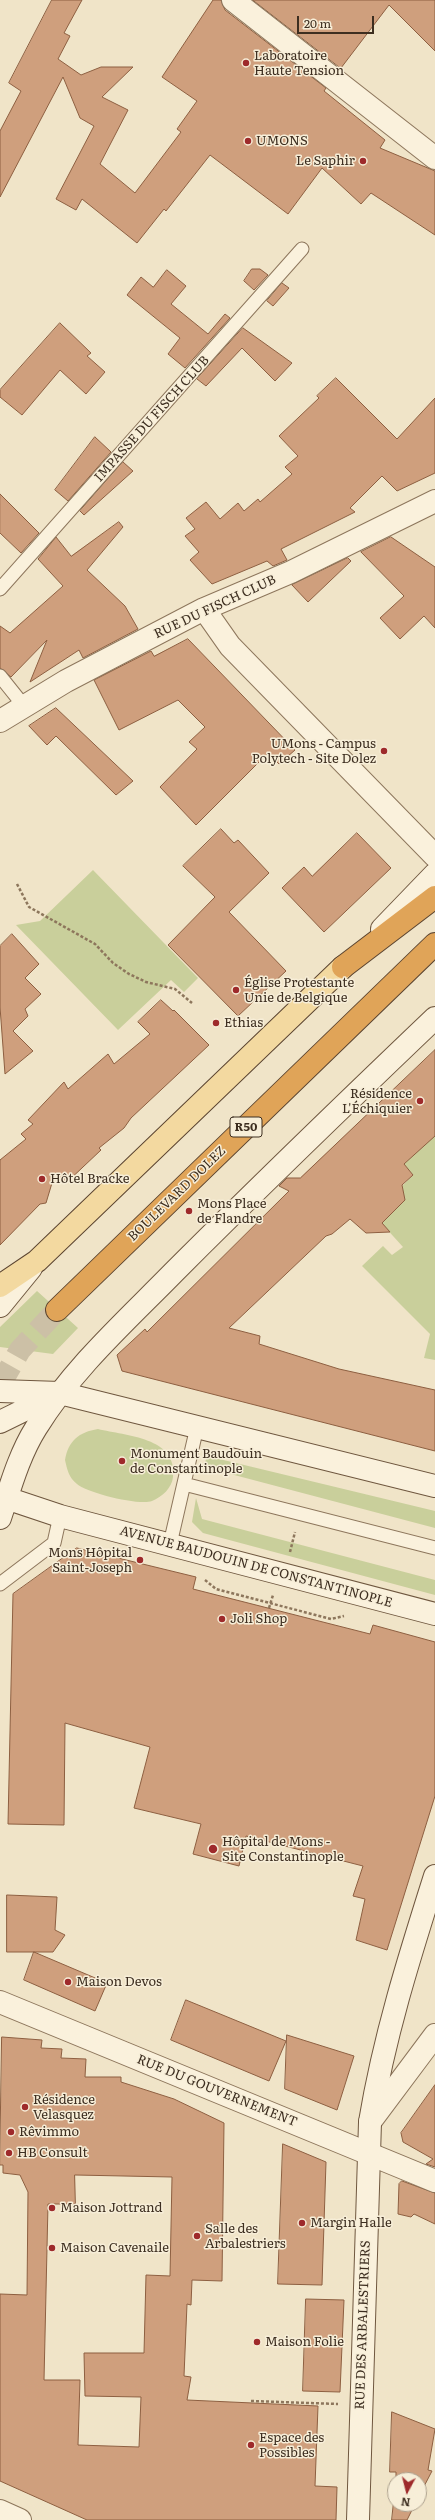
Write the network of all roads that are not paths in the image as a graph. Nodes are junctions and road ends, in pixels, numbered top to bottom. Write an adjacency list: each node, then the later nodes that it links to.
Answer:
1 (233, 0): 2 (street)
2 (435, 158)
3 (302, 249): 5 (lane, IMPASSE DU FISCH CLUB)
4 (435, 501): 6 (street, RUE DU FISCH CLUB)
5 (0, 588)
6 (204, 609): 8 (street, RUE DU FISCH CLUB); 10 (street)
7 (0, 676): 8 (lane)
8 (24, 706): 9 (street, RUE DU FISCH CLUB)
9 (0, 721)
10 (435, 856)
11 (435, 874): 14 (street)
12 (435, 897): 14 (highway)
13 (435, 944): 19 (highway, BOULEVARD DOLEZ / R50)
14 (343, 967): 16 (main road)
15 (435, 1018): 21 (street)
16 (37, 1261): 17 (main road); 18 (street)
17 (0, 1286)
18 (0, 1306)
19 (57, 1310)
20 (0, 1391): 21 (street)
21 (60, 1393): 22 (street); 23 (street); 26 (street)
22 (0, 1422)
23 (197, 1427): 24 (lane); 25 (street)
24 (184, 1484): 28 (lane); 29 (lane)
25 (435, 1486)
26 (2, 1504): 27 (street, AVENUE BAUDOUIN DE CONSTANTINOPLE)
27 (69, 1518): 28 (street, AVENUE BAUDOUIN DE CONSTANTINOPLE); 30 (lane)
28 (170, 1544): 31 (street, AVENUE BAUDOUIN DE CONSTANTINOPLE)
29 (435, 1548)
30 (0, 1584)
31 (435, 1614)
32 (435, 1876): 35 (street, RUE DES ARBALESTRIERS)
33 (0, 2002): 36 (street, RUE DU GOUVERNEMENT)
34 (435, 2034): 35 (street)
35 (370, 2122): 36 (street, RUE DES ARBALESTRIERS)
36 (368, 2151): 37 (street, RUE DU GOUVERNEMENT); 40 (street, RUE DES ARBALESTRIERS)
37 (435, 2181)
38 (0, 2511): 39 (street)
39 (20, 2520)
40 (358, 2520)

